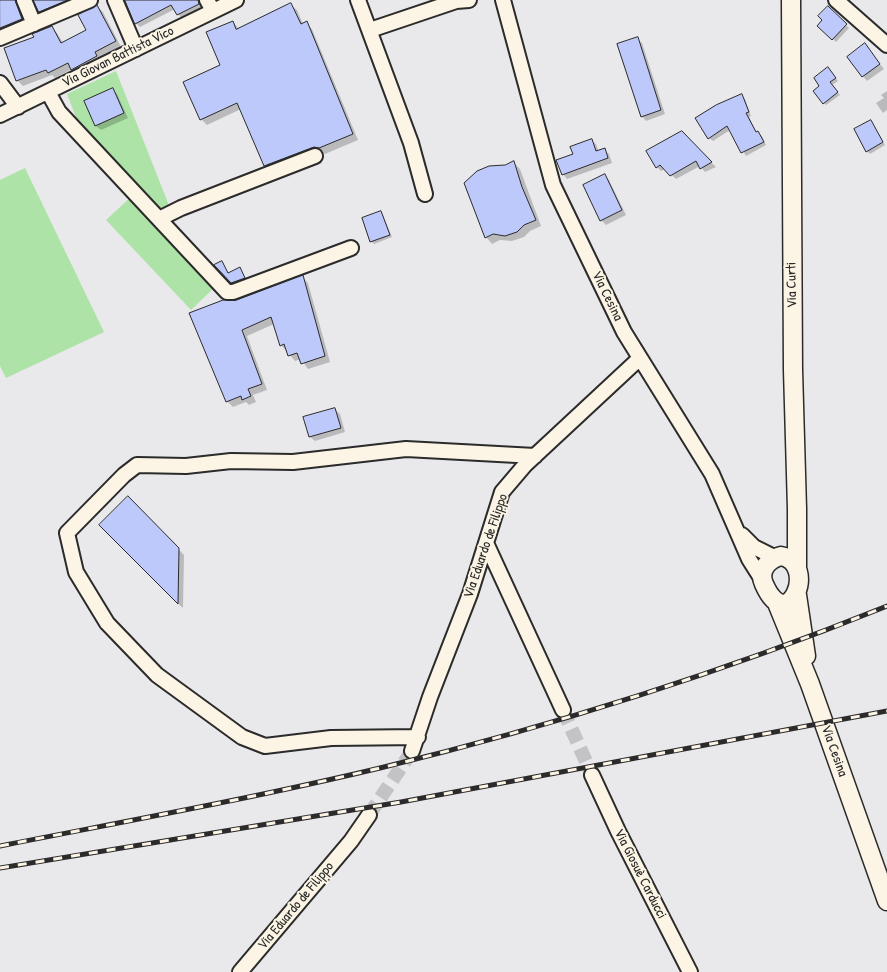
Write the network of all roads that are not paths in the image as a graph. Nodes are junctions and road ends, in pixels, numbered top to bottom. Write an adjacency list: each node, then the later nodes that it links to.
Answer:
1 (24, 0): 11 (street)
2 (90, 0): 11 (street)
3 (115, 0): 15 (street)
4 (236, 0): 10 (street, Via Giovan Battista Vico)
5 (358, 0): 12 (street)
6 (469, 0): 12 (street)
7 (503, 0): 24 (street, Via Cesina)
8 (791, 0): 26 (main road, Via Curti)
9 (836, 0): 14 (street)
10 (210, 6): 15 (street, Via Giovan Battista Vico)
11 (34, 24): 13 (street)
12 (370, 30): 21 (street)
13 (0, 38)
14 (887, 45)
15 (136, 49): 17 (street, Via Giovan Battista Vico)
16 (0, 83): 18 (street)
17 (48, 92): 18 (street, Via Giovan Battista Vico); 22 (street)
18 (18, 106): 19 (street, Via Giovan Battista Vico)
19 (0, 115)
20 (315, 156): 22 (street)
21 (425, 194)
22 (159, 219): 23 (street)
23 (351, 248)
24 (640, 358): 25 (street, Via Eduardo de Filippo); 27 (street, Via Cesina)
25 (535, 456): 28 (street, Via Eduardo de Filippo); 36 (street)
26 (797, 526): 29 (main road); 30 (main road, Via Curti)
27 (735, 528): 29 (street, Via Cesina); 31 (street)
28 (486, 543): 35 (street); 36 (street, Via Eduardo de Filippo)
29 (778, 557): 30 (main road, Via Cesina); 31 (main road)
30 (797, 569): 32 (main road)
31 (761, 578): 33 (main road, Via Cesina)
32 (797, 595): 33 (main road); 34 (main road)
33 (777, 603): 34 (main road, Via Cesina)
34 (810, 684): 40 (main road, Via Cesina)
35 (563, 710)
36 (418, 737): 37 (street, Via Eduardo de Filippo)
37 (412, 751)
38 (592, 775): 42 (street, Via Giosuè Carducci)
39 (369, 815): 41 (street, Via Eduardo de Filippo)
40 (887, 900)
41 (240, 972)
42 (690, 972)

